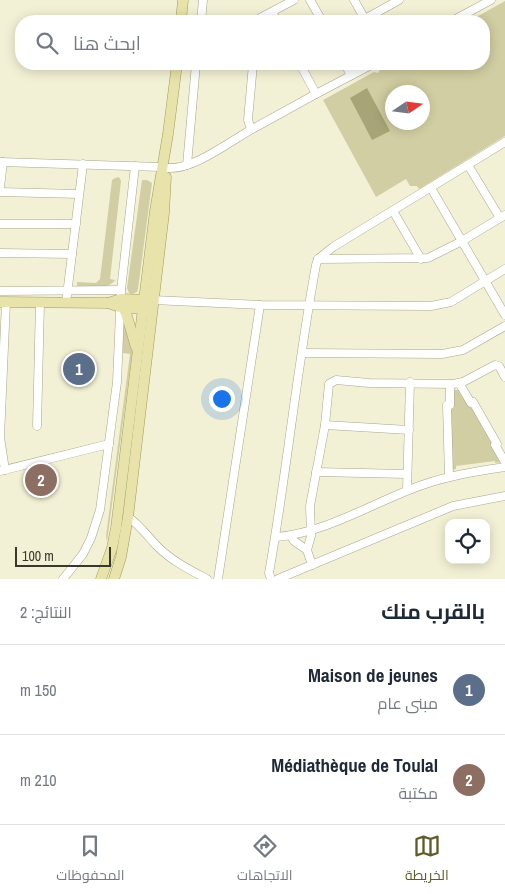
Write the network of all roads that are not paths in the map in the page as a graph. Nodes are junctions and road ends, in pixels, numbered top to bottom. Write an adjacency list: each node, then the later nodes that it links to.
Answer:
1 (183, 0): 9 (main road)
2 (203, 0): 10 (street)
3 (294, 0): 8 (street)
4 (310, 0): 13 (street)
5 (354, 0): 14 (street)
6 (399, 0): 15 (street)
7 (492, 0): 16 (street)
8 (272, 12): 11 (street); 12 (street)
9 (182, 15)
10 (202, 15)
11 (267, 15)
12 (274, 15)
13 (319, 15)
14 (363, 15)
15 (374, 15)
16 (463, 15)
17 (176, 70): 32 (main road)
18 (195, 70): 29 (street)
19 (253, 70): 25 (street)
20 (303, 70): 24 (street)
21 (348, 70): 23 (street)
22 (361, 70): 23 (street)
23 (351, 75): 24 (street)
24 (316, 94): 25 (street)
25 (251, 129): 29 (street)
26 (505, 143): 30 (street)
27 (2, 162): 28 (street); 33 (street)
28 (83, 164): 31 (street); 36 (street)
29 (187, 165): 32 (street)
30 (468, 165): 34 (street); 38 (street)
31 (135, 166): 32 (street); 50 (street)
32 (164, 168): 54 (main road)
33 (0, 187)
34 (430, 188): 37 (street); 41 (street)
35 (0, 192): 36 (street)
36 (79, 194): 40 (street)
37 (393, 211): 44 (street); 45 (street)
38 (502, 216): 41 (street)
39 (0, 224): 40 (street)
40 (76, 224): 43 (street)
41 (462, 241): 45 (street); 47 (street)
42 (0, 253): 43 (street)
43 (72, 254): 49 (street)
44 (318, 259): 45 (street); 56 (street)
45 (421, 259)
46 (505, 269): 47 (street)
47 (485, 280): 56 (street); 57 (street)
48 (0, 291): 49 (street)
49 (68, 291): 50 (street); 53 (street)
50 (121, 301): 53 (main road); 54 (main road); 60 (main road); 68 (street)
51 (3, 302): 52 (main road); 71 (street)
52 (40, 302): 53 (main road); 66 (street)
53 (66, 303)
54 (148, 305): 55 (street); 60 (main road); 77 (main road)
55 (260, 305): 56 (street); 87 (street)
56 (308, 305): 59 (street)
57 (505, 316)
58 (505, 326): 59 (street)
59 (302, 353): 79 (street)
60 (138, 355): 84 (main road)
61 (505, 377): 63 (street)
62 (410, 382): 64 (street); 65 (street); 67 (street)
63 (459, 383): 64 (street); 69 (street)
64 (450, 384): 74 (street)
65 (325, 425): 67 (street); 72 (street)
66 (37, 426)
67 (408, 430): 73 (street)
68 (109, 444): 71 (street); 83 (street)
69 (505, 462)
70 (505, 467): 74 (street)
71 (3, 470)
72 (316, 472): 73 (street); 78 (street)
73 (407, 474): 75 (street)
74 (448, 476): 75 (street)
75 (407, 490): 78 (street)
76 (505, 496): 82 (street)
77 (128, 517): 85 (main road); 86 (street)
78 (311, 530): 80 (street); 81 (street)
79 (276, 536): 80 (street); 88 (street)
80 (291, 536): 81 (street)
81 (307, 550): 82 (street)
82 (312, 565): 89 (street)
83 (63, 579)
84 (101, 579)
85 (114, 579)
86 (208, 579)
87 (218, 579)
88 (270, 579)
89 (278, 579)

